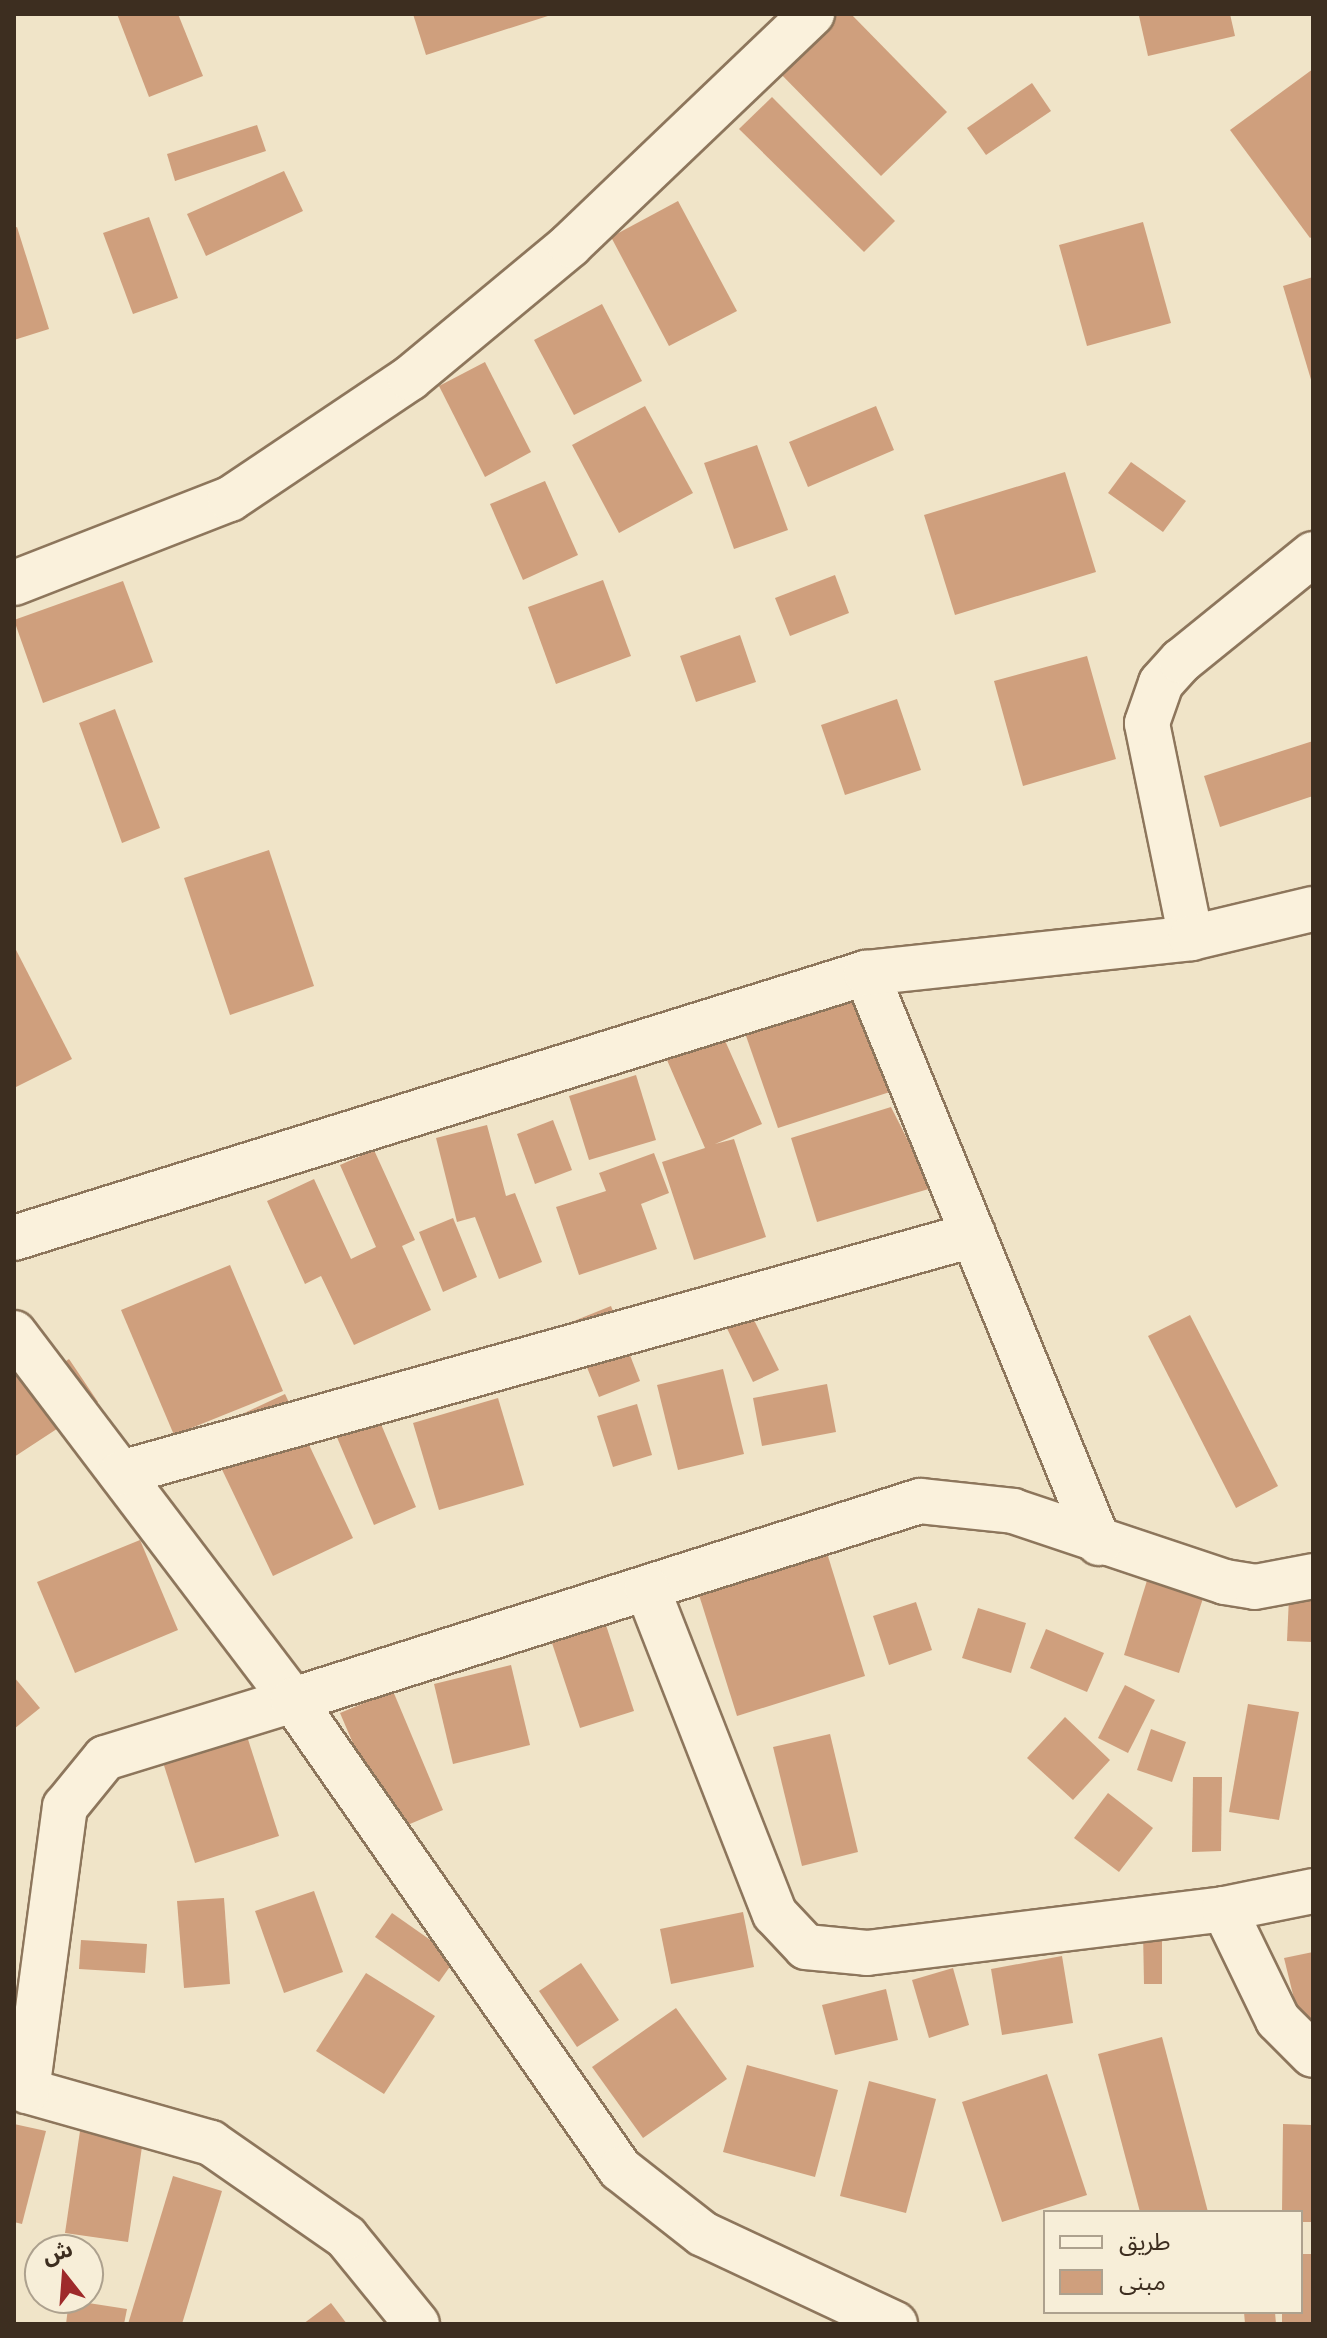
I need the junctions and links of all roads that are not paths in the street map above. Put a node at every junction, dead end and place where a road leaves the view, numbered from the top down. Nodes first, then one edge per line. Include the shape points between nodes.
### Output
1 (812, 14) edge
2 (1313, 554) edge
3 (14, 583) edge
4 (1313, 909) edge
5 (1191, 938) junction
6 (866, 973) junction
7 (973, 1235) junction
8 (14, 1238) edge
9 (14, 1333) edge
10 (121, 1473) junction
11 (1099, 1543) junction
12 (1313, 1576) edge
13 (647, 1588) junction
14 (293, 1700) junction
15 (1313, 1891) edge
16 (1224, 1909) junction
17 (1313, 2055) edge
18 (21, 2091) edge
19 (417, 2324) edge
20 (895, 2324) edge

1 - 3 street via 491,316 230,499
2 - 5 street via 1181,661 1161,683 1147,723
4 - 5 street
5 - 6 street
6 - 7 street
6 - 8 street
7 - 10 street
7 - 11 street
9 - 10 street
10 - 14 street
11 - 12 street via 1255,1587
11 - 13 street via 1013,1511 920,1501
13 - 14 street
13 - 16 street via 775,1914 806,1947 867,1953
14 - 18 street via 147,1742 105,1758 80,1780 58,1842
14 - 20 street via 620,2169 703,2234
15 - 16 street
16 - 17 street via 1278,2020
18 - 19 street via 211,2143 346,2237

